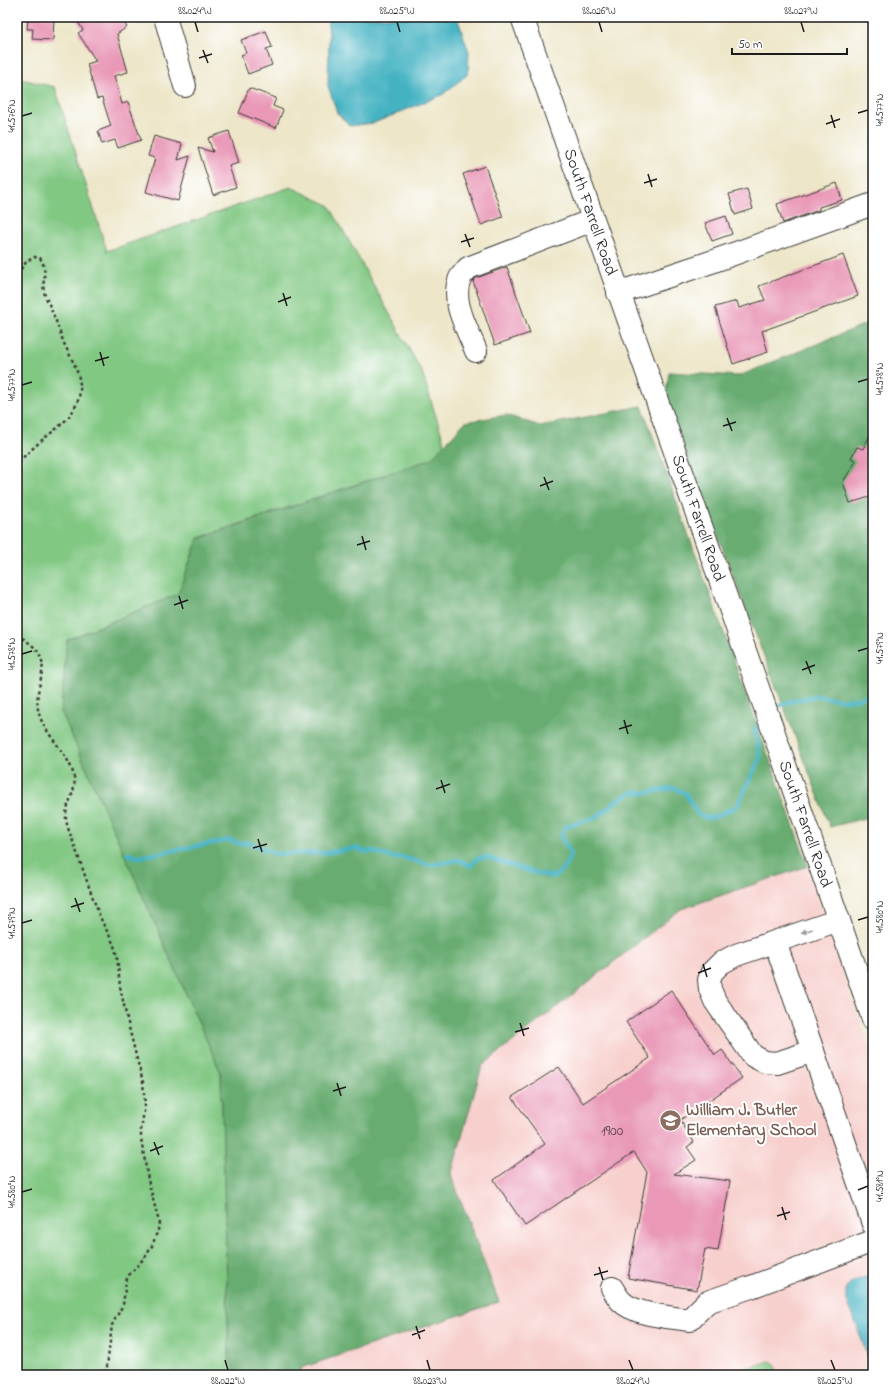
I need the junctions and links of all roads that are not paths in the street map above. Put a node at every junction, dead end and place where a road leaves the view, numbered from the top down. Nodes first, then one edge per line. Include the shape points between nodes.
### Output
1 (165, 17) edge
2 (522, 17) edge
3 (185, 86) dead end
4 (873, 204) edge
5 (593, 220) junction
6 (618, 293) junction
7 (476, 351) dead end
8 (839, 920) junction
9 (775, 942) junction
10 (873, 1019) edge
11 (813, 1050) junction
12 (873, 1224) edge
13 (873, 1241) edge
14 (612, 1288) dead end

1 - 3 street
2 - 5 street, South Farrell Road
4 - 6 street
5 - 6 street, South Farrell Road
5 - 7 street via 468,268 461,277 458,288 458,306
6 - 8 street, South Farrell Road
8 -> 9 street
8 - 10 street, South Farrell Road
9 - 11 street
9 - 11 street via 736,955 721,963 712,972 709,980 710,989 715,1001 753,1056 765,1062 777,1062
11 - 12 street
13 - 14 street via 707,1302 689,1320 629,1307

